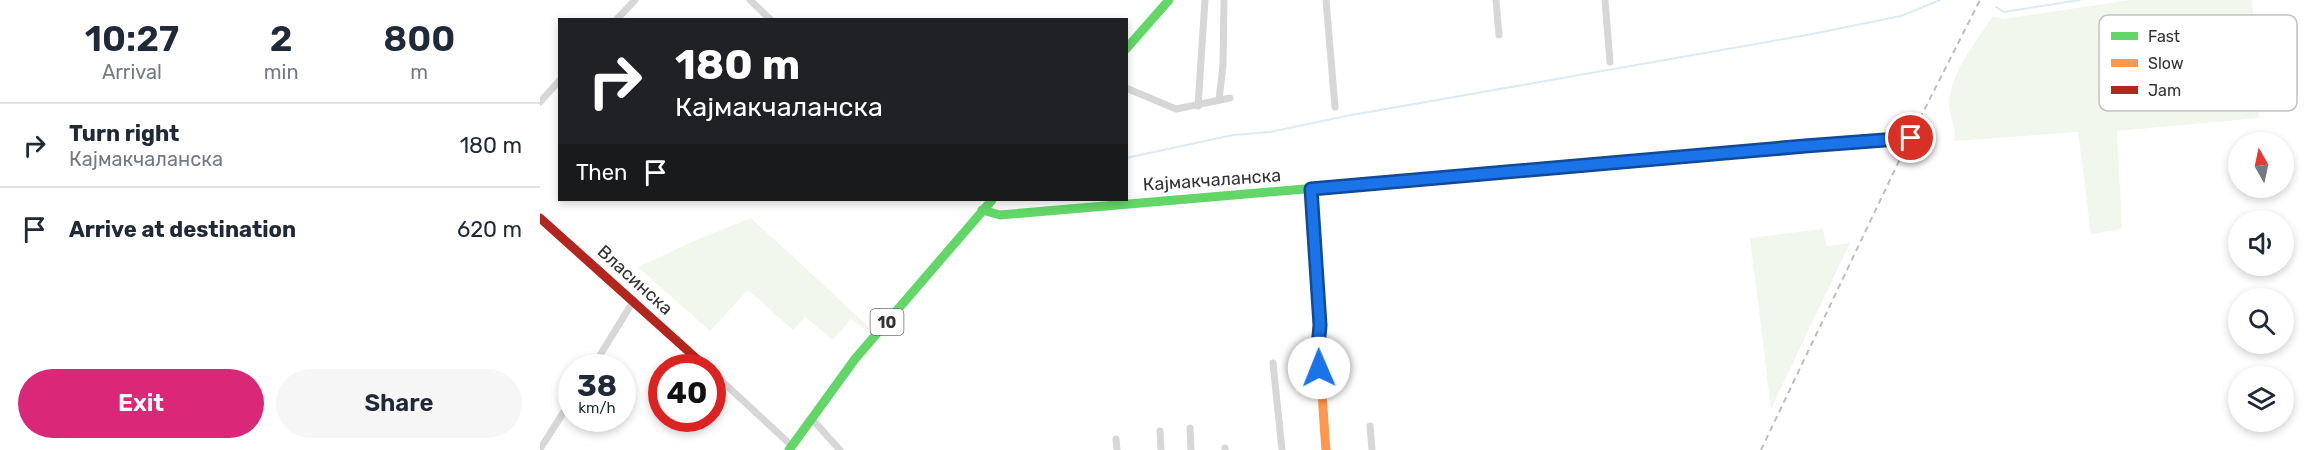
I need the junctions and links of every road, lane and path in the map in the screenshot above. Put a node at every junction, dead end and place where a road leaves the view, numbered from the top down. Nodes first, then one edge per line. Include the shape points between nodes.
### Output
1 (635, 0) edge
2 (750, 0) edge
3 (1169, 0) edge
4 (1205, 0) edge
5 (1224, 0) edge
6 (1326, 0) edge
7 (1496, 0) edge
8 (1605, 0) edge
9 (618, 18) edge
10 (769, 18) edge
11 (1499, 35) dead end
12 (1128, 47) edge
13 (1610, 62) dead end
14 (558, 82) edge
15 (1128, 89) edge
16 (1230, 98) dead end
17 (1219, 100) junction
18 (540, 102) edge
19 (1198, 106) junction
20 (1335, 107) dead end
21 (1911, 138) dead end
22 (1311, 189) junction
23 (991, 201) edge
24 (982, 210) junction
25 (540, 218) edge
26 (634, 300) junction
27 (601, 354) edge
28 (692, 354) edge
29 (1273, 363) dead end
30 (726, 385) edge
31 (812, 419) junction
32 (558, 421) edge
33 (1370, 426) dead end
34 (1190, 428) dead end
35 (1160, 431) dead end
36 (1116, 439) dead end
37 (791, 448) edge
38 (540, 449) edge
39 (840, 450) edge
40 (1117, 450) edge
41 (1161, 450) edge
42 (1191, 450) edge
43 (1282, 450) edge
44 (1326, 450) edge
45 (1372, 450) edge

1 - 9 street
2 - 10 street
3 - 12 street
4 - 19 street
5 - 17 street
6 - 20 street
7 - 11 street
8 - 13 street
14 - 18 street
15 - 19 street via 1176,109
16 - 17 street
17 - 19 street
21 - 22 street, Кајмакчаланска
22 - 24 street, Кајмакчаланска via 1000,214
22 - 44 street
23 - 24 street, 10
24 - 31 street, 10 via 855,359
25 - 26 street, Власинска
26 - 27 street
26 - 28 street, Власинска
29 - 43 street
30 - 37 street
31 - 37 street, 10
31 - 39 street
32 - 38 street
33 - 45 street
34 - 42 street
35 - 41 street
36 - 40 street

